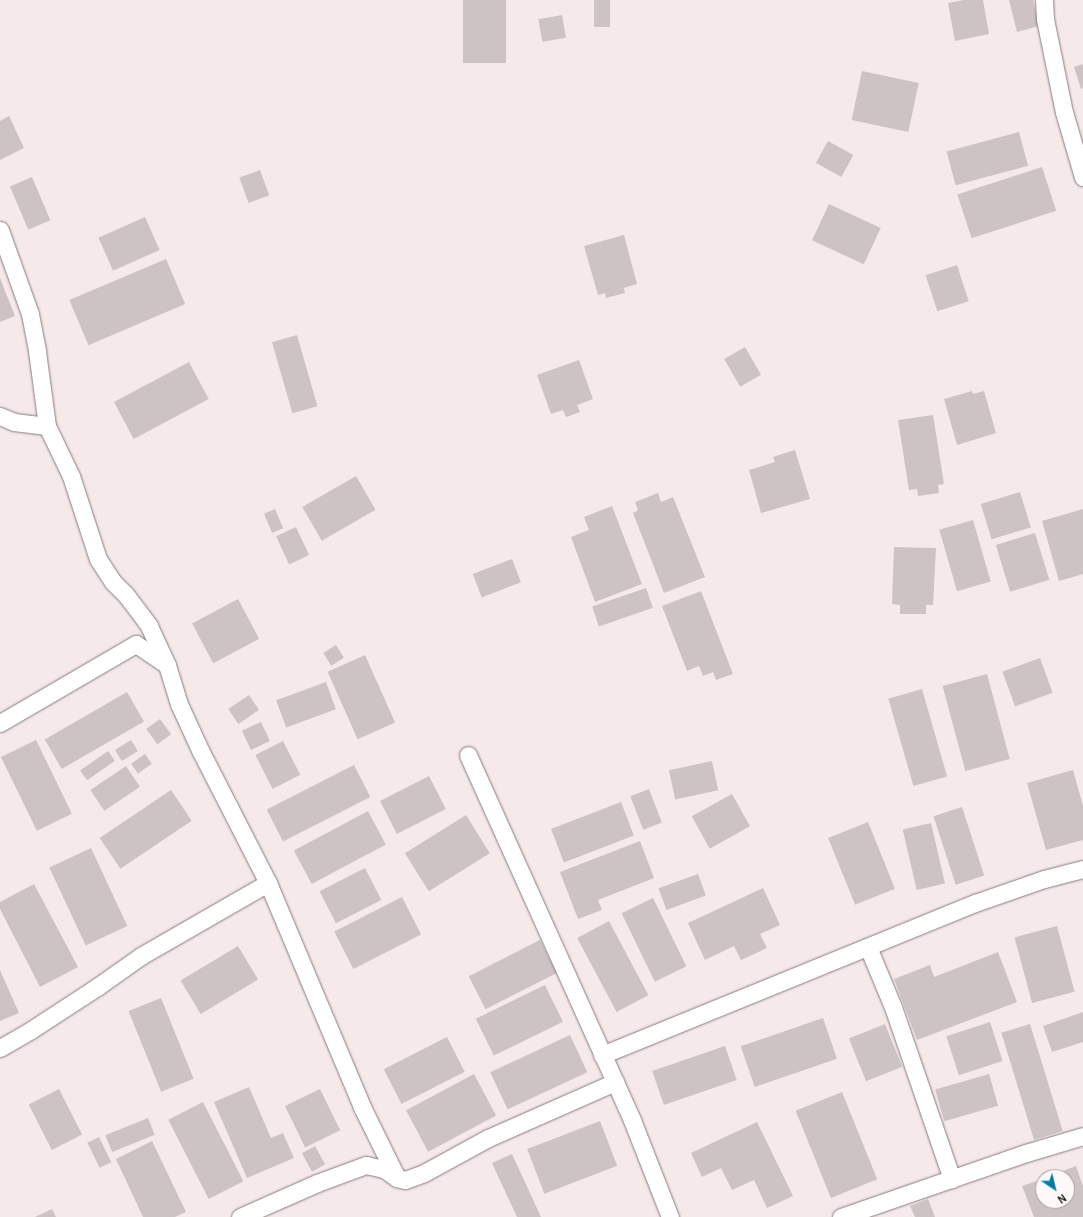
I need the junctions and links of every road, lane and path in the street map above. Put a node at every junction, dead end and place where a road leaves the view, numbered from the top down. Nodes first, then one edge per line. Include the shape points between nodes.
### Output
1 (1044, 0) edge
2 (1083, 177) edge
3 (0, 230) edge
4 (0, 416) edge
5 (47, 426) junction
6 (167, 665) junction
7 (0, 723) edge
8 (468, 755) dead end
9 (1083, 869) edge
10 (268, 883) junction
11 (868, 947) junction
12 (0, 1048) edge
13 (602, 1055) junction
14 (614, 1082) junction
15 (1083, 1136) edge
16 (397, 1178) junction
17 (952, 1179) junction
18 (240, 1217) edge
19 (670, 1217) edge
20 (842, 1217) edge

1 - 2 street via 1045,19 1064,112
3 - 5 street via 30,314 38,351
4 - 5 street via 14,422
5 - 6 street via 71,476 98,558 113,582 149,626
6 - 7 street via 136,644
6 - 10 street via 179,704 201,752
8 - 13 street
9 - 11 street via 1044,879 975,903
10 - 12 street via 140,956
10 - 16 street via 362,1107
11 - 13 street
11 - 17 street via 893,1007
13 - 14 street
14 - 16 street via 488,1138 424,1173 406,1180
14 - 19 street via 632,1120
15 - 17 street
16 - 18 street via 384,1169 366,1165 317,1183
17 - 20 street

